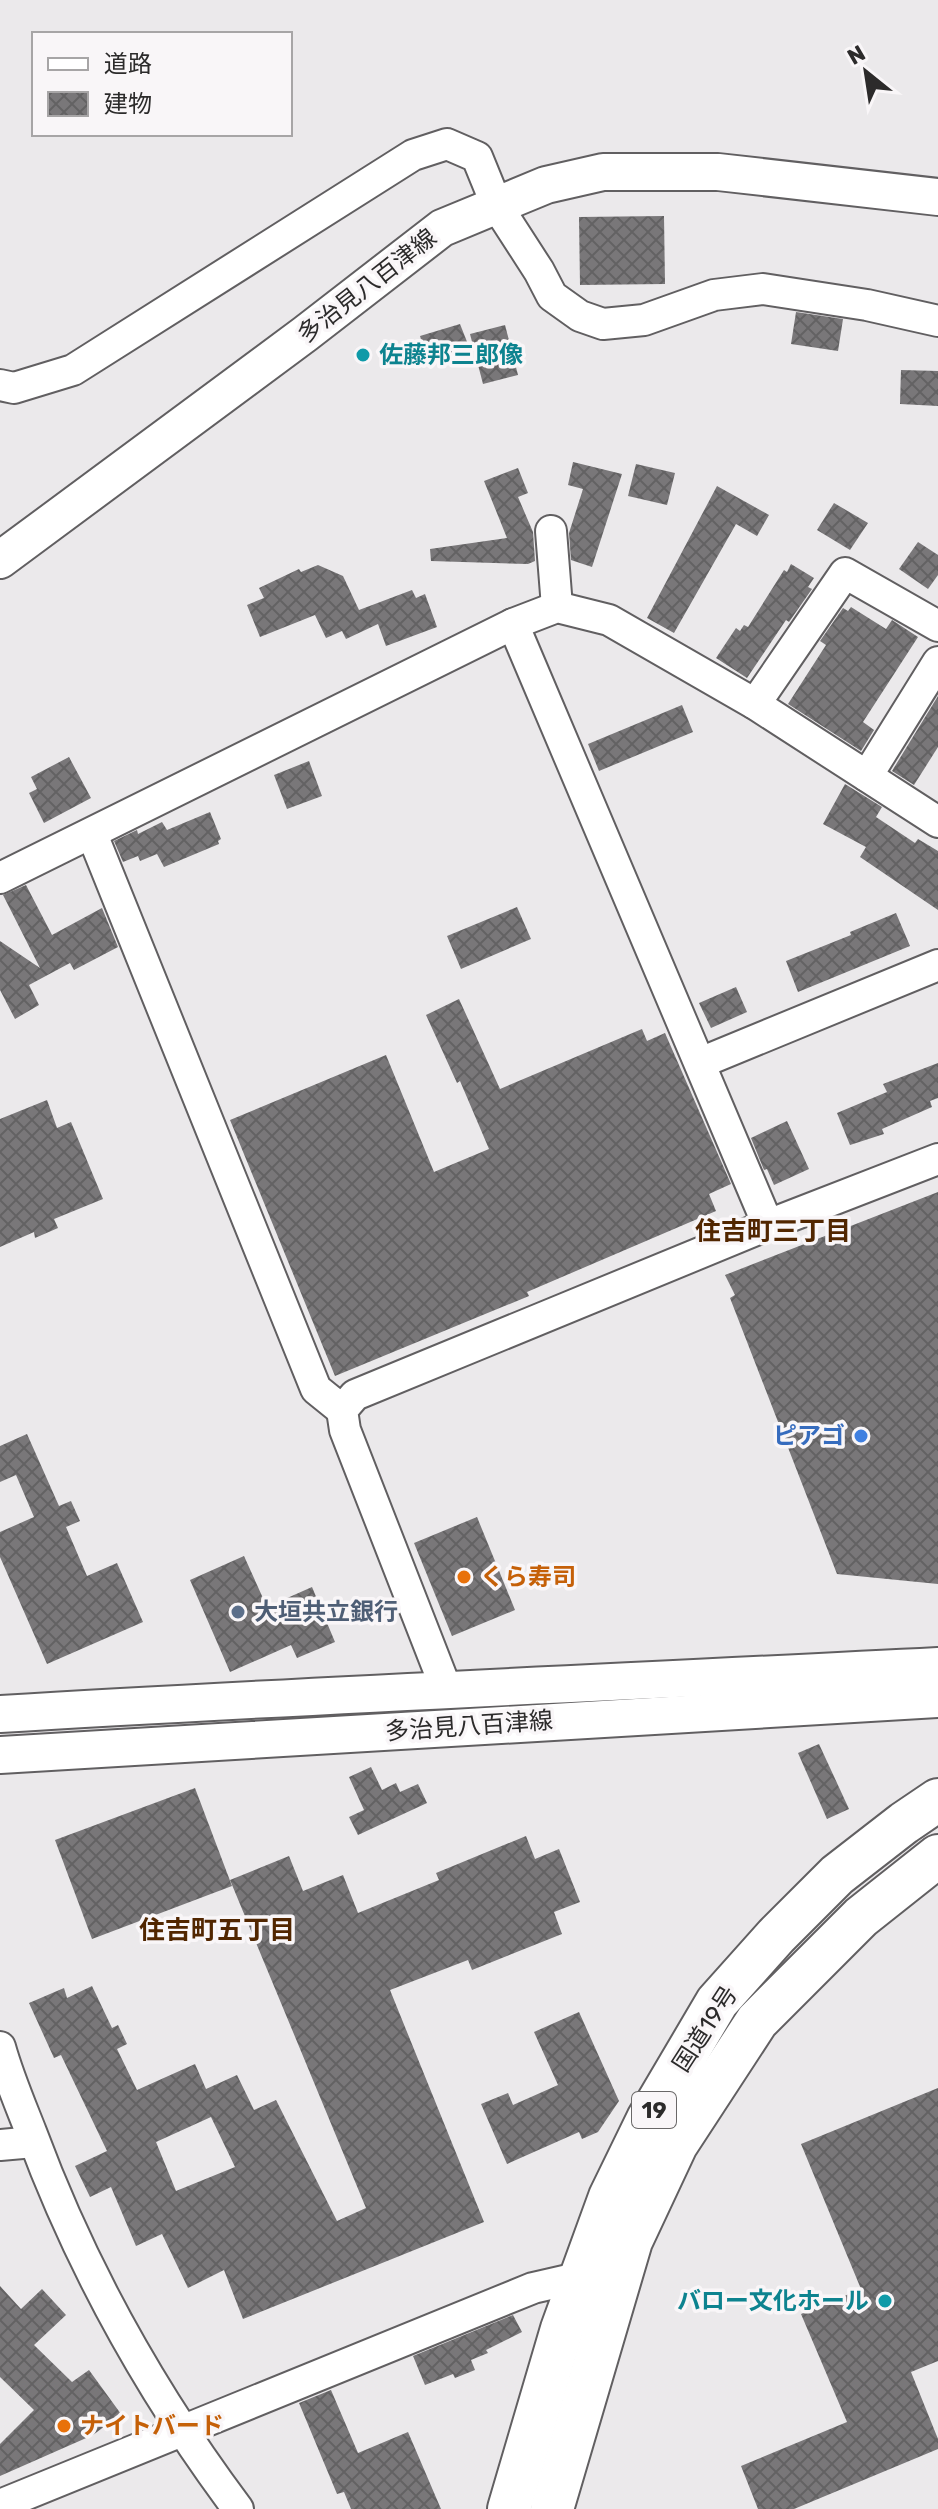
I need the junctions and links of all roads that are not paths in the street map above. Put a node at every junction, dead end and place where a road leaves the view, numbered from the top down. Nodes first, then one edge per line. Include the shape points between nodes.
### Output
1 (938, 197) edge
2 (497, 206) junction
3 (938, 321) edge
4 (0, 385) edge
5 (551, 531) dead end
6 (0, 560) edge
7 (557, 607) junction
8 (513, 624) junction
9 (938, 626) edge
10 (938, 662) edge
11 (755, 704) junction
12 (867, 776) junction
13 (938, 822) edge
14 (92, 834) junction
15 (0, 878) edge
16 (938, 965) edge
17 (700, 1063) junction
18 (938, 1159) edge
19 (768, 1225) junction
20 (342, 1410) junction
21 (938, 1666) edge
22 (447, 1691) junction
23 (938, 1699) edge
24 (0, 1714) edge
25 (0, 1755) edge
26 (938, 1800) edge
27 (938, 1856) edge
28 (0, 2047) edge
29 (34, 2142) junction
30 (0, 2145) edge
31 (581, 2277) junction
32 (184, 2431) junction
33 (0, 2505) edge
34 (238, 2509) edge
35 (509, 2509) edge
36 (552, 2509) edge

1 - 2 main road, 多治見八百津線 via 718,172 603,172 546,185
2 - 3 street via 552,296 580,316 603,324 644,320 714,295 763,289
2 - 4 street via 477,157 447,144 413,155 73,370 14,388
2 - 6 main road, 多治見八百津線 via 442,228
5 - 7 street
7 - 8 street
7 - 11 street via 609,620
8 - 14 street
8 - 17 street
9 - 11 street via 845,573
10 - 12 street
11 - 12 street
12 - 13 street
14 - 15 street
14 - 20 street via 316,1389
16 - 17 street
17 - 19 street
18 - 19 street
19 - 20 street via 355,1395
20 - 22 street via 345,1430
21 - 22 main road, 多治見八百津線
22 - 24 main road, 多治見八百津線
23 - 25 main road, 多治見八百津線
26 - 31 highway, 国道19号 / 19 via 837,1875 717,2002 642,2132 610,2197
27 - 36 highway, 国道19号 / 19 via 861,1917 757,2021 676,2145 631,2241
28 - 29 street
29 - 30 street
29 - 32 street via 80,2251
31 - 32 street via 533,2288
31 - 35 highway, 国道19号 / 19
32 - 33 street
32 - 34 street

